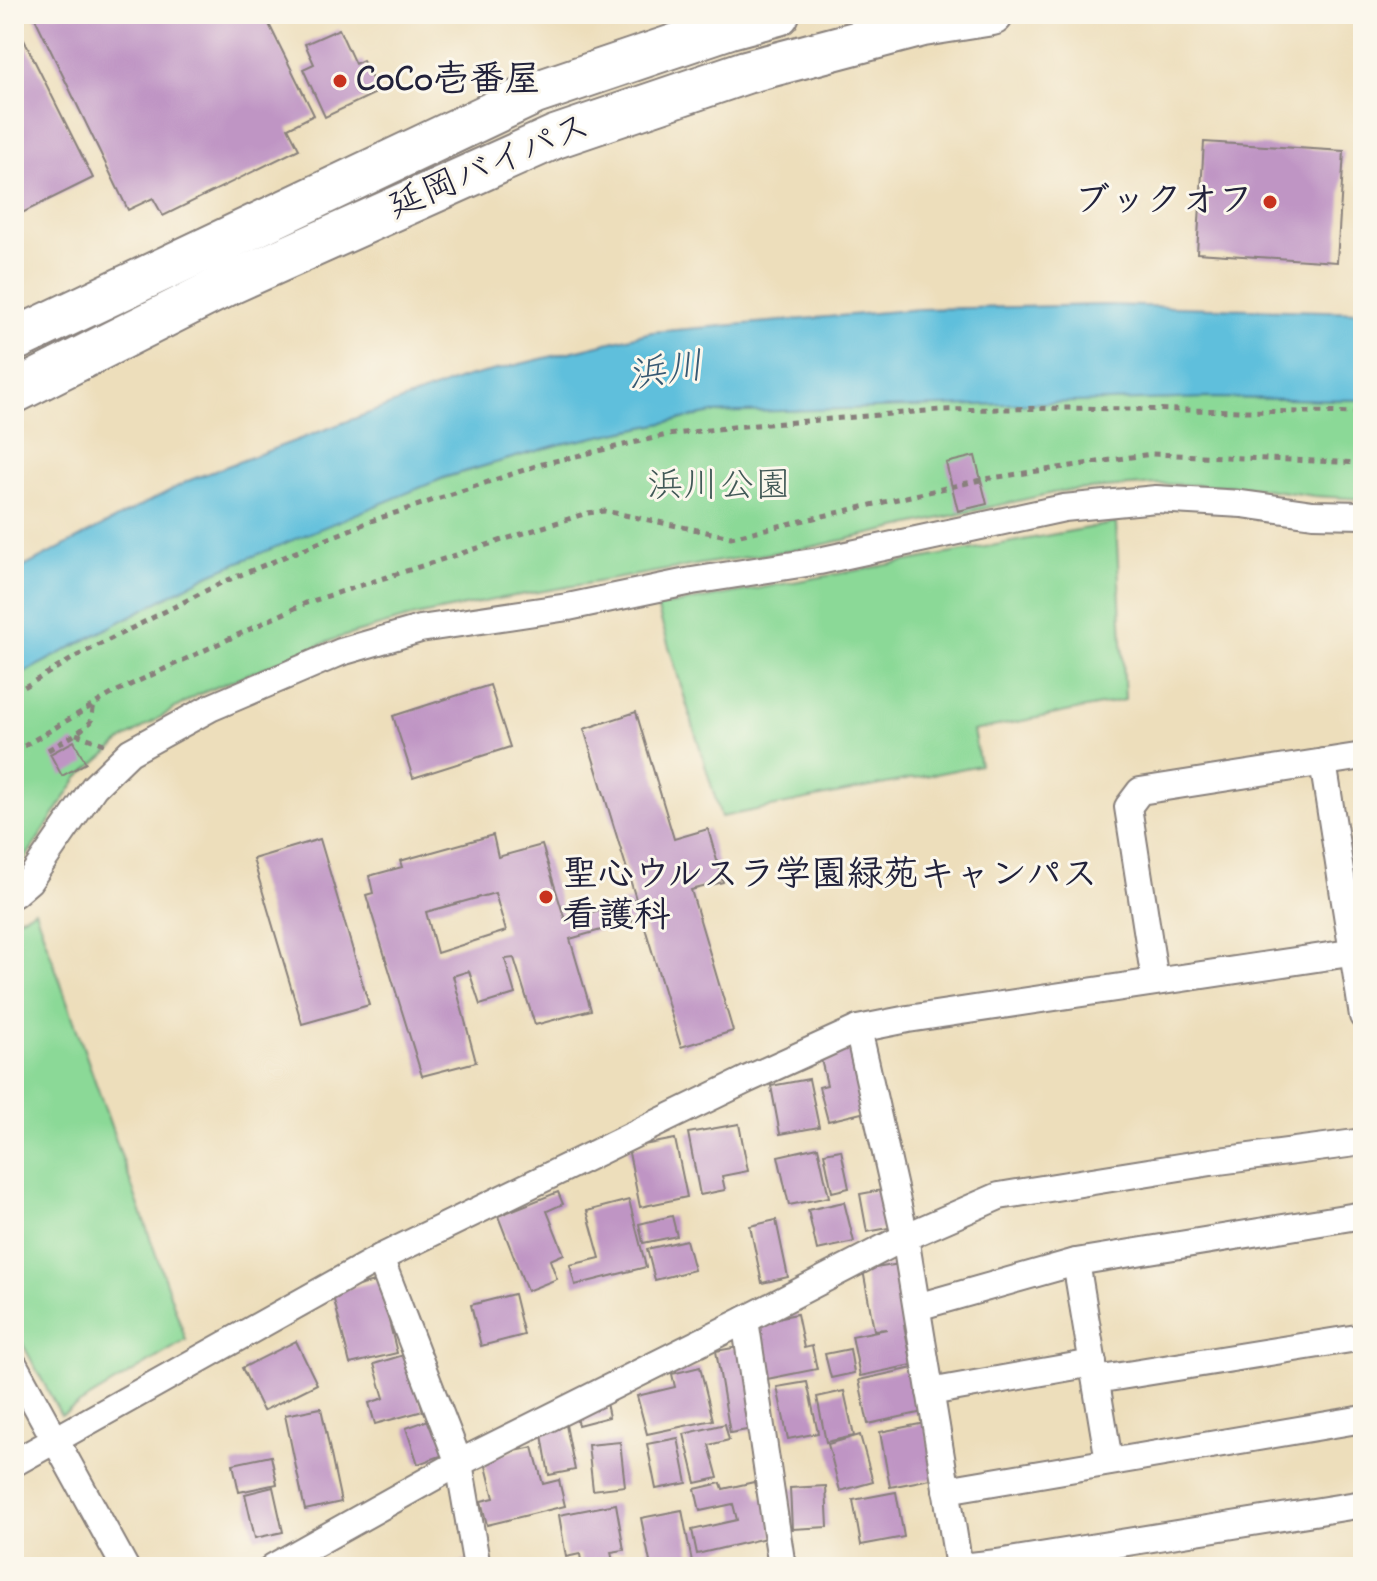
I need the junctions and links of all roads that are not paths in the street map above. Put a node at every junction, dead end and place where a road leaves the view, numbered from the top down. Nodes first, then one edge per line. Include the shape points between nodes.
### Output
1 (778, 14) edge
2 (992, 14) edge
3 (14, 340) edge
4 (14, 392) edge
5 (1363, 515) edge
6 (1363, 756) edge
7 (1323, 762) junction
8 (14, 894) edge
9 (1357, 951) edge
10 (1155, 981) junction
11 (1363, 1016) edge
12 (858, 1029) junction
13 (1363, 1142) edge
14 (1363, 1215) edge
15 (905, 1237) junction
16 (380, 1258) junction
17 (1076, 1262) junction
18 (917, 1307) junction
19 (745, 1320) junction
20 (1363, 1337) edge
21 (14, 1365) edge
22 (1094, 1371) junction
23 (930, 1392) junction
24 (1363, 1419) edge
25 (55, 1442) junction
26 (1109, 1461) junction
27 (14, 1463) edge
28 (459, 1463) junction
29 (946, 1490) junction
30 (1363, 1504) edge
31 (125, 1567) edge
32 (273, 1567) edge
33 (477, 1567) edge
34 (782, 1567) edge
35 (960, 1567) edge

1 - 3 highway, 延岡バイパス via 535,93
2 - 4 highway, 延岡バイパス via 923,25 746,72 555,137 230,283
5 - 8 street via 1156,499 1064,508 819,561 420,629 341,652 210,708 130,752 94,787 29,881
6 - 7 street
7 - 9 street
7 - 10 street via 1140,791 1128,807
9 - 10 street
9 - 11 street
10 - 12 street
12 - 15 street
12 - 16 street
13 - 15 street via 999,1196
14 - 17 street
15 - 18 street
15 - 19 street
16 - 25 street
16 - 28 street
17 - 18 street
17 - 22 street
18 - 23 street
19 - 28 street
19 - 34 street
20 - 22 street
21 - 25 street
22 - 23 street
22 - 26 street
23 - 29 street
24 - 26 street
25 - 27 street
25 - 31 street
26 - 29 street
28 - 32 street
28 - 33 street
29 - 35 street
30 - 35 street

